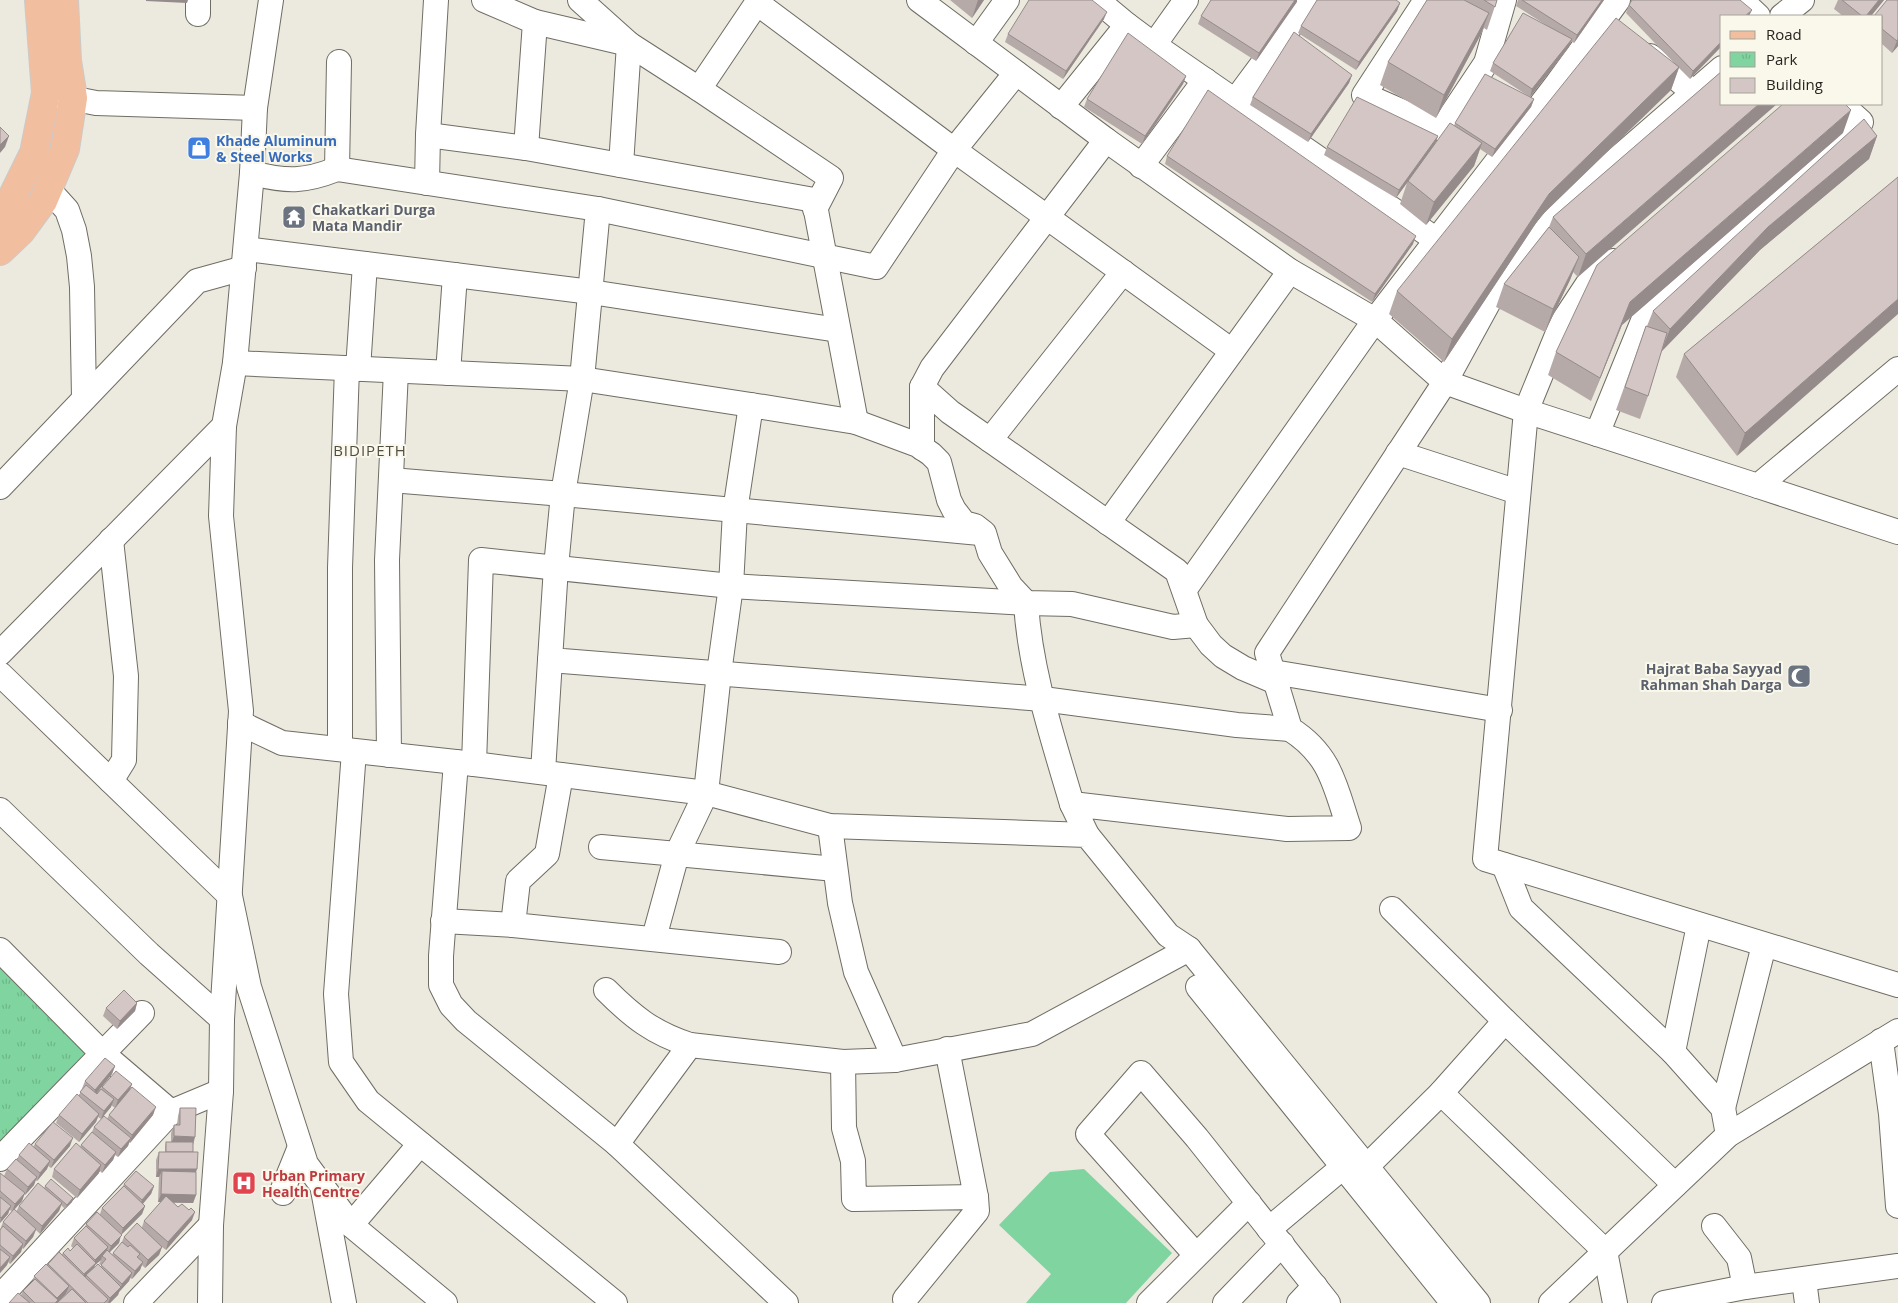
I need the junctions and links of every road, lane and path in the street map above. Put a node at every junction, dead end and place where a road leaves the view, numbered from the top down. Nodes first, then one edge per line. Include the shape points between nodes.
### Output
1 (39, 0) edge
2 (64, 0) edge
3 (271, 0) edge
4 (436, 0) edge
5 (484, 0) edge
6 (580, 0) edge
7 (919, 0) edge
8 (1007, 0) edge
9 (1097, 0) edge
10 (1186, 0) edge
11 (1310, 0) edge
12 (1426, 0) edge
13 (1504, 0) edge
14 (1741, 0) edge
15 (1802, 0) edge
16 (757, 1) edge
17 (1757, 15) edge
18 (1783, 15) edge
19 (535, 22) junction
20 (1619, 23) edge
21 (1127, 24) junction
22 (976, 43) junction
23 (629, 44) junction
24 (1154, 45) junction
25 (339, 62) dead end
26 (1720, 70) edge
27 (1016, 73) junction
28 (1205, 80) junction
29 (699, 89) junction
30 (46, 93) junction
31 (1694, 93) junction
32 (73, 98) junction
33 (1235, 101) junction
34 (1842, 105) edge
35 (1061, 107) junction
36 (255, 108) junction
37 (428, 135) junction
38 (1106, 140) junction
39 (526, 148) junction
40 (954, 150) junction
41 (621, 165) junction
42 (1142, 166) junction
43 (337, 169) junction
44 (252, 173) junction
45 (427, 183) junction
46 (48, 189) junction
47 (598, 210) junction
48 (815, 210) junction
49 (1047, 217) junction
50 (0, 222) edge
51 (1438, 240) junction
52 (1632, 244) edge
53 (0, 251) edge
54 (824, 256) junction
55 (245, 258) junction
56 (364, 264) junction
57 (1290, 271) junction
58 (1123, 272) junction
59 (455, 275) junction
60 (591, 292) junction
61 (1375, 320) junction
62 (838, 330) junction
63 (1232, 351) junction
64 (235, 363) junction
65 (353, 368) junction
66 (1898, 369) edge
67 (396, 371) junction
68 (448, 373) junction
69 (582, 379) junction
70 (1445, 382) junction
71 (922, 387) junction
72 (84, 398) junction
73 (751, 405) junction
74 (1526, 411) junction
75 (856, 422) junction
76 (224, 426) junction
77 (1597, 434) junction
78 (990, 440) junction
79 (922, 448) junction
80 (1398, 453) junction
81 (391, 480) junction
82 (1758, 486) junction
83 (0, 487) edge
84 (1518, 492) junction
85 (563, 494) junction
86 (735, 510) junction
87 (1108, 523) junction
88 (1898, 532) edge
89 (984, 533) junction
90 (111, 540) junction
91 (556, 567) junction
92 (731, 586) junction
93 (1184, 590) junction
94 (1026, 603) junction
95 (1196, 625) junction
96 (0, 653) edge
97 (550, 660) junction
98 (719, 673) junction
99 (0, 674) edge
100 (1275, 677) junction
101 (1043, 699) junction
102 (1500, 710) junction
103 (240, 723) junction
104 (1290, 729) junction
105 (347, 750) junction
106 (389, 754) junction
107 (465, 763) junction
108 (552, 774) junction
109 (111, 781) junction
110 (706, 793) junction
111 (1072, 804) junction
112 (0, 810) edge
113 (830, 826) junction
114 (1087, 835) junction
115 (601, 847) dead end
116 (677, 854) junction
117 (1504, 865) junction
118 (834, 869) junction
119 (230, 896) junction
120 (1392, 909) dead end
121 (443, 921) junction
122 (513, 925) junction
123 (1699, 925) junction
124 (654, 938) junction
125 (1764, 944) junction
126 (0, 950) edge
127 (779, 952) dead end
128 (1182, 953) junction
129 (1898, 985) edge
130 (606, 990) dead end
131 (142, 1013) dead end
132 (222, 1019) junction
133 (1505, 1021) junction
134 (1890, 1036) edge
135 (690, 1045) junction
136 (947, 1049) junction
137 (1673, 1052) junction
138 (102, 1053) junction
139 (895, 1060) junction
140 (843, 1062) junction
141 (222, 1091) junction
142 (1441, 1092) junction
143 (1723, 1108) junction
144 (171, 1112) junction
145 (1894, 1114) edge
146 (1728, 1135) junction
147 (420, 1144) junction
148 (617, 1144) junction
149 (300, 1147) junction
150 (0, 1159) edge
151 (1354, 1172) junction
152 (1675, 1185) junction
153 (322, 1186) junction
154 (283, 1193) dead end
155 (976, 1197) junction
156 (1249, 1203) junction
157 (1898, 1204) edge
158 (212, 1225) junction
159 (351, 1225) junction
160 (1714, 1226) dead end
161 (1275, 1236) junction
162 (1605, 1252) junction
163 (1196, 1255) junction
164 (1898, 1266) edge
165 (1745, 1287) junction
166 (1806, 1292) edge
167 (0, 1297) edge
168 (1314, 1298) edge
169 (905, 1302) edge
170 (1469, 1302) edge
171 (136, 1303) edge
172 (210, 1303) edge
173 (344, 1303) edge
174 (445, 1303) edge
175 (615, 1303) edge
176 (786, 1303) edge
177 (1149, 1303) edge
178 (1225, 1303) edge
179 (1551, 1303) edge
180 (1615, 1303) edge
181 (1664, 1303) edge

1 - 30 main road
2 - 32 main road via 66,62
3 - 36 street
4 - 37 street
5 - 19 street
6 - 23 street
7 - 22 street
8 - 22 street
9 - 21 street
10 - 24 street
11 - 33 street
12 - 13 street via 1364,95 1442,129 1486,63
14 - 17 street
15 - 18 street
16 - 29 street
16 - 40 street
19 - 23 street
19 - 39 street
20 - 31 street
20 - 51 street
21 - 24 street
21 - 35 street
22 - 27 street
23 - 29 street
23 - 41 street
24 - 28 street
25 - 43 street
26 - 31 street
27 - 35 street
27 - 40 street
28 - 33 street
28 - 42 street
29 - 48 street via 831,178
30 - 32 street
30 - 50 main road via 34,153
31 - 70 street via 1572,198 1492,296
32 - 36 street via 96,103
32 - 46 main road via 65,149
33 - 51 street
34 - 77 street via 1861,122 1645,316
35 - 38 street
36 - 44 street
37 - 39 street
37 - 45 street
38 - 42 street
38 - 49 street
39 - 41 street
40 - 49 street
40 - 54 street via 876,267
41 - 48 street via 814,200
42 - 57 street
43 - 44 street via 316,177 295,179 275,179
43 - 45 street
44 - 55 street
45 - 47 street
46 - 53 main road via 21,231
46 - 72 street via 67,210 79,256
47 - 54 street
47 - 60 street
48 - 54 street
49 - 58 street
49 - 71 street via 932,368
51 - 61 street
52 - 74 street via 1589,282 1562,323
54 - 62 street
55 - 56 street
55 - 64 street
55 - 72 street via 196,281
56 - 59 street
56 - 65 street
57 - 61 street
57 - 63 street
58 - 63 street
58 - 78 street
59 - 60 street
59 - 68 street
60 - 62 street
60 - 69 street
61 - 70 street
61 - 93 street
62 - 75 street
63 - 87 street
64 - 65 street
64 - 76 street
65 - 67 street
65 - 105 street via 340,568
66 - 82 street
67 - 68 street
67 - 81 street
68 - 69 street
69 - 73 street
69 - 85 street
70 - 74 street
70 - 80 street
71 - 78 street via 950,412
71 - 79 street
72 - 83 street
73 - 75 street
73 - 86 street
74 - 77 street
74 - 84 street
75 - 79 street
76 - 90 street
76 - 103 street via 221,516
77 - 82 street
78 - 87 street
79 - 89 street via 939,462 954,510 964,523
80 - 84 street
80 - 100 street via 1268,653
81 - 85 street
81 - 106 street via 387,560
82 - 88 street
84 - 102 street
85 - 86 street
85 - 91 street
86 - 89 street
86 - 92 street
87 - 93 street via 1177,571
89 - 94 street via 990,552 1011,588
90 - 96 street
90 - 109 street via 126,676 124,760
91 - 92 street
91 - 97 street
91 - 107 street via 481,560
92 - 94 street
92 - 98 street
93 - 95 street
94 - 95 street via 1072,604 1174,627
94 - 101 street via 1033,659
95 - 100 street via 1223,656 1243,668
97 - 98 street
97 - 108 street
98 - 101 street
98 - 110 street
99 - 109 street
100 - 102 street
100 - 104 street
101 - 104 street
101 - 111 street
102 - 117 street via 1485,859
103 - 105 street via 282,743
103 - 119 street
104 - 111 street via 1306,739 1328,767 1349,828 1287,829
105 - 106 street
105 - 147 street via 336,994 341,1062 368,1101
106 - 107 street
107 - 108 street
107 - 121 street
108 - 110 street
108 - 122 street via 547,854 518,881
109 - 119 street
110 - 113 street
110 - 116 street
111 - 114 street
112 - 132 street via 149,954
113 - 114 street
113 - 118 street
114 - 128 street
115 - 116 street
116 - 118 street
116 - 124 street
117 - 123 street
117 - 137 street via 1521,908
118 - 139 street via 856,972
119 - 132 street
119 - 149 street via 249,986
120 - 133 street
121 - 122 street
121 - 148 street via 441,985 451,1005 466,1022
122 - 124 street
123 - 125 street
123 - 137 street
124 - 127 street
125 - 129 street
125 - 143 street
126 - 138 street
128 - 136 street via 1032,1034
128 - 151 street
130 - 135 street via 633,1016 666,1037
131 - 138 street
132 - 141 street
133 - 142 street
133 - 152 street
134 - 145 street
134 - 146 street
135 - 140 street
135 - 148 street
136 - 139 street
136 - 155 street
137 - 143 street
138 - 144 street
138 - 150 street
139 - 140 street
140 - 155 street via 844,1128 853,1161 854,1200
141 - 144 street
141 - 158 street
142 - 151 street
142 - 162 street
143 - 146 street
144 - 167 street
145 - 157 street
146 - 152 street
147 - 159 street
147 - 175 street
148 - 176 street
149 - 153 street via 306,1164
149 - 154 street
151 - 161 street
151 - 170 street
152 - 162 street
153 - 159 street
153 - 173 street
155 - 169 street via 977,1212
156 - 161 street
156 - 163 street
156 - 163 street via 1141,1073 1088,1134
158 - 171 street
158 - 172 street
159 - 174 street
160 - 165 street via 1738,1258
161 - 168 street
161 - 178 street
162 - 179 street
162 - 180 street
163 - 177 street
164 - 166 street
165 - 166 street
165 - 181 street

